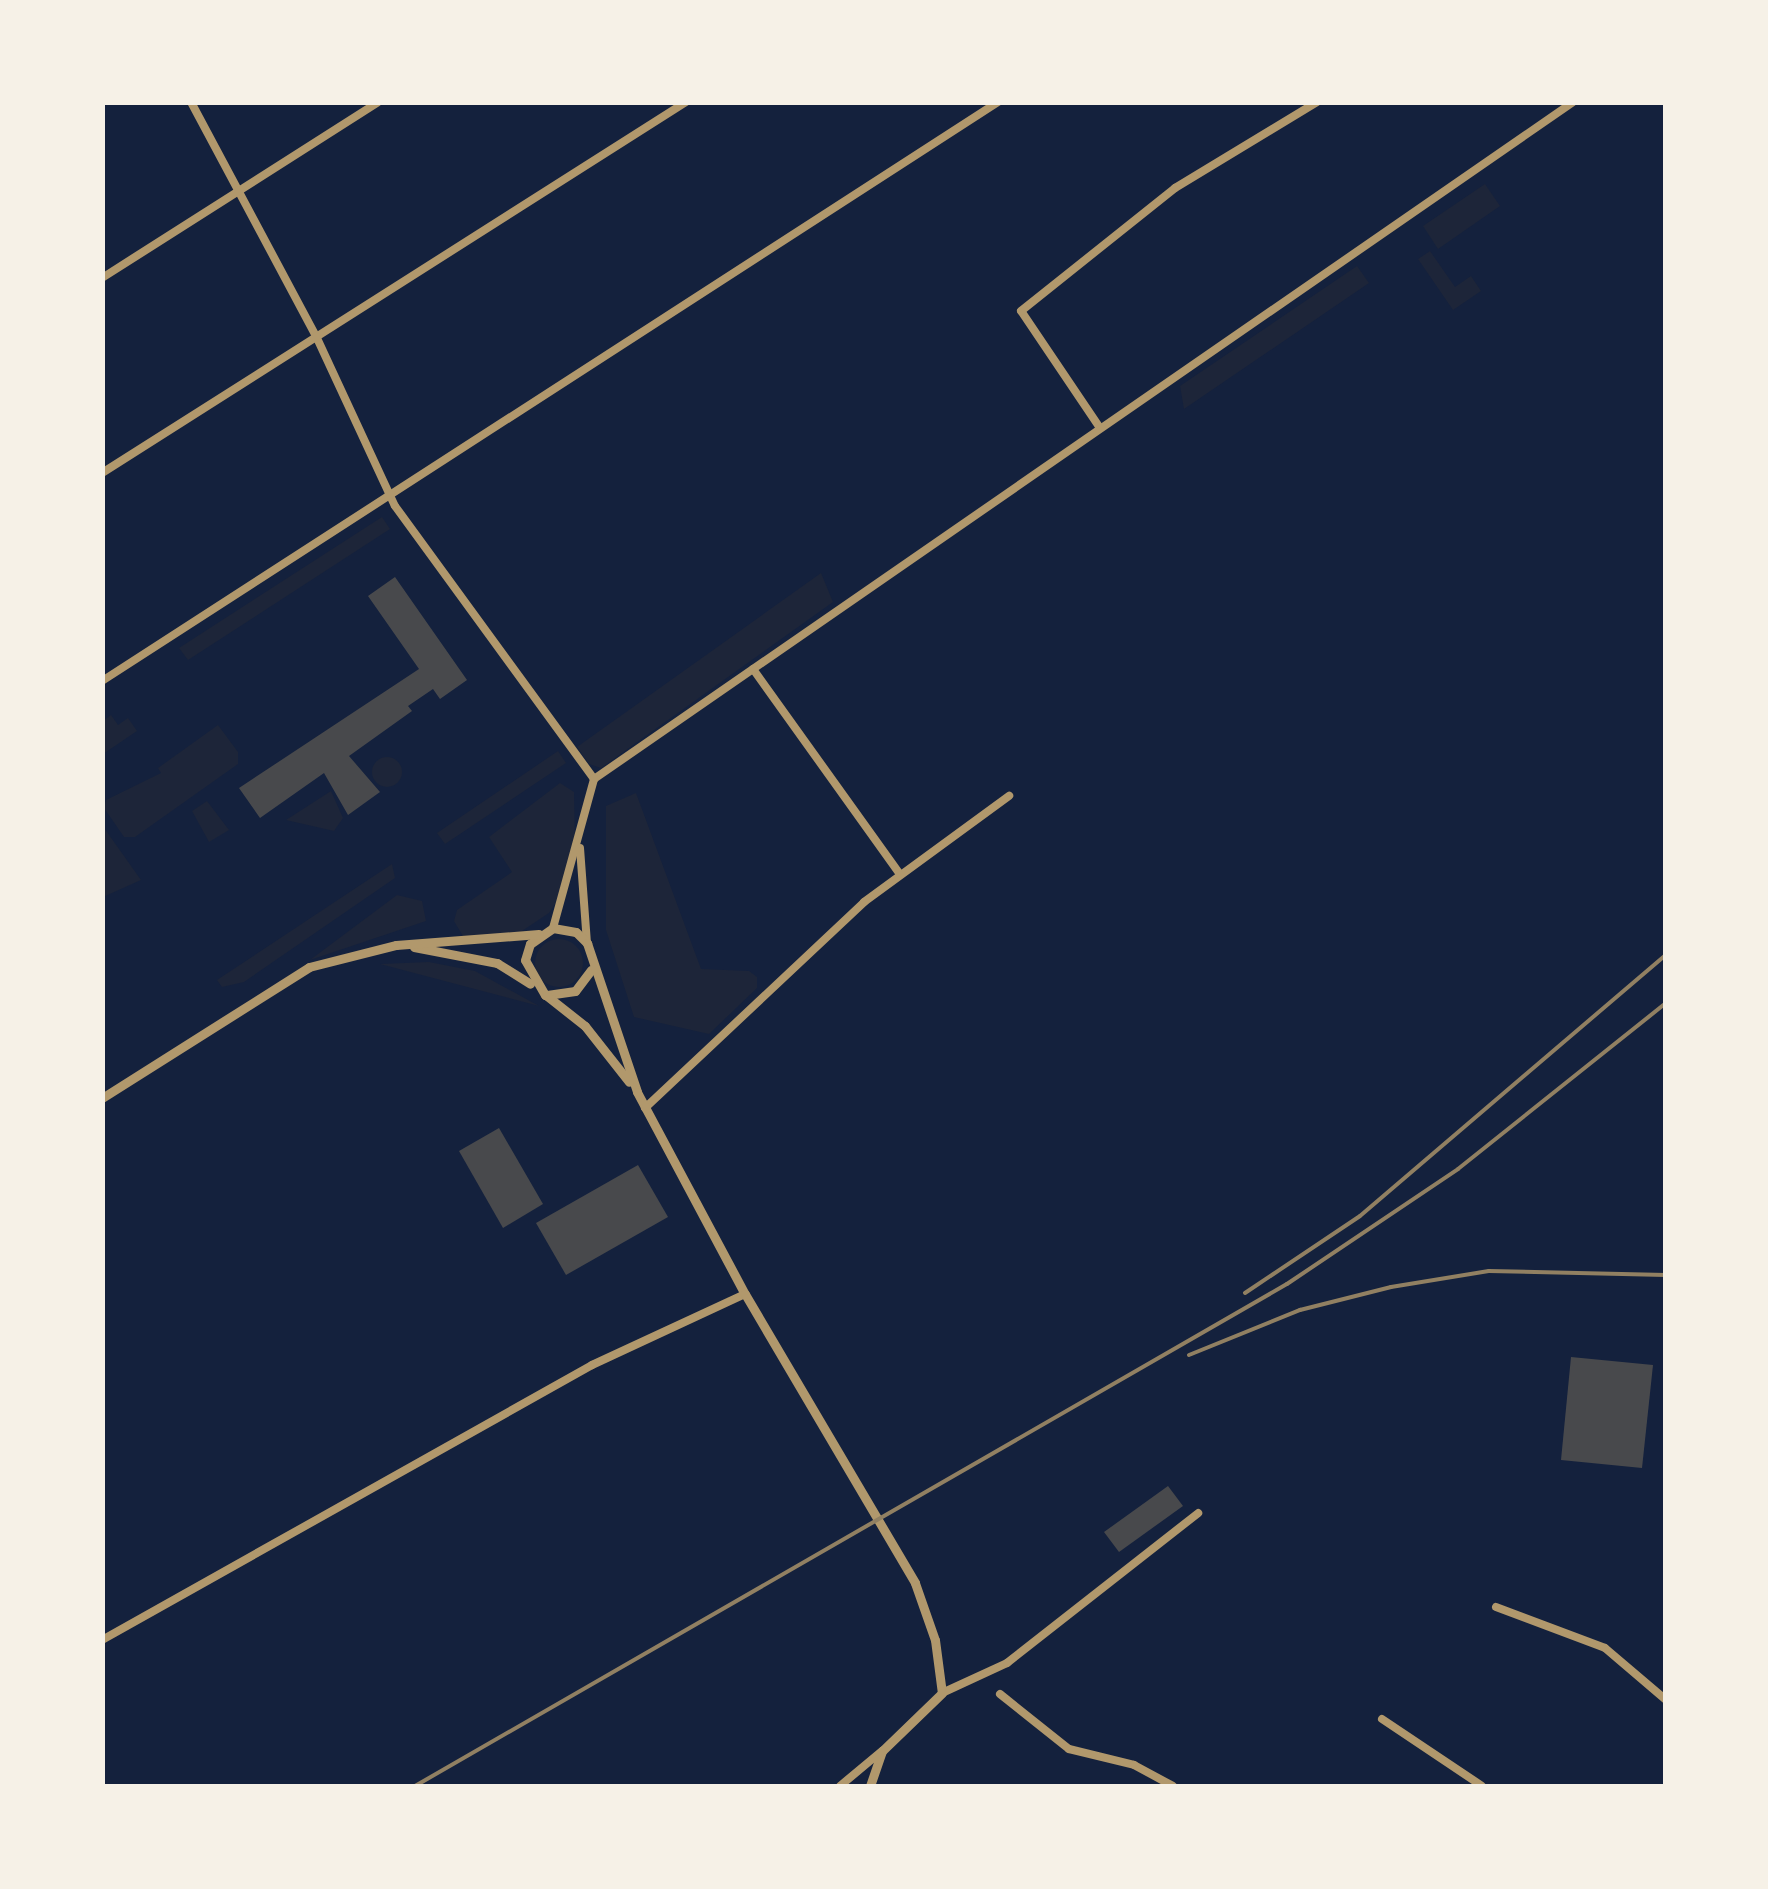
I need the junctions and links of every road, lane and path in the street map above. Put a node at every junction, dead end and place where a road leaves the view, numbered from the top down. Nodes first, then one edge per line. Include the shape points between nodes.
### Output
1 (191, 102) edge
2 (378, 102) edge
3 (686, 102) edge
4 (998, 102) edge
5 (1318, 102) edge
6 (1574, 102) edge
7 (242, 190) junction
8 (102, 278) edge
9 (316, 336) junction
10 (1100, 428) junction
11 (102, 472) edge
12 (392, 488) junction
13 (753, 669) junction
14 (102, 681) edge
15 (594, 779) junction
16 (1009, 796) dead end
17 (580, 840) junction
18 (900, 874) junction
19 (553, 928) junction
20 (540, 934) junction
21 (587, 943) junction
22 (396, 944) junction
23 (591, 970) junction
24 (535, 986) junction
25 (546, 995) junction
26 (637, 1092) junction
27 (102, 1098) edge
28 (645, 1108) junction
29 (744, 1294) junction
30 (1198, 1512) dead end
31 (1496, 1607) dead end
32 (102, 1640) edge
33 (942, 1693) junction
34 (1000, 1694) dead end
35 (1666, 1700) edge
36 (1382, 1719) dead end
37 (882, 1752) junction
38 (840, 1786) edge
39 (870, 1786) edge
40 (1173, 1786) edge
41 (1482, 1786) edge

1 - 7 street
2 - 7 street
3 - 9 street
4 - 12 street
5 - 10 street via 1176,188 1020,311
6 - 10 street
7 - 8 street
7 - 9 street
9 - 11 street
9 - 12 street
10 - 13 street
12 - 14 street
12 - 15 street via 395,506 421,546
13 - 15 street
13 - 18 street
15 - 17 street
16 - 18 street
17 - 19 street
17 - 21 street
18 - 28 street
19 - 20 street
19 - 21 street via 576,932
20 - 22 street
20 - 24 street via 525,960
21 - 23 street
22 - 24 street via 497,963
22 - 27 street via 309,967
23 - 25 street via 575,991
23 - 26 street
24 - 25 street
25 - 26 street via 585,1026
26 - 28 street
28 - 29 street
29 - 32 street via 592,1365
29 - 33 street via 914,1583 936,1640
30 - 33 street via 1007,1663
31 - 35 street via 1604,1648
33 - 37 street
34 - 40 street via 1069,1749 1134,1765
36 - 41 street
37 - 38 street
37 - 39 street

